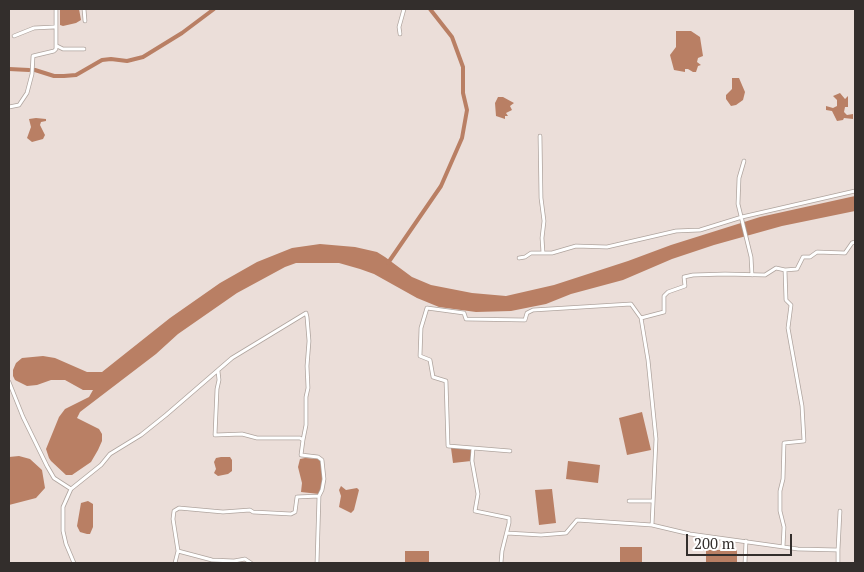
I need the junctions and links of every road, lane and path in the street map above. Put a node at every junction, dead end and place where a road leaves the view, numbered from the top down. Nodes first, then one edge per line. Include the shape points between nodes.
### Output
1 (56, 9) edge
2 (84, 9) edge
3 (404, 9) edge
4 (86, 21) dead end
5 (54, 27) junction
6 (400, 34) dead end
7 (14, 36) dead end
8 (56, 45) junction
9 (84, 49) dead end
10 (9, 107) edge
11 (540, 136) dead end
12 (744, 161) dead end
13 (855, 190) edge
14 (742, 218) junction
15 (855, 242) edge
16 (543, 253) junction
17 (519, 258) dead end
18 (785, 270) junction
19 (752, 275) junction
20 (641, 318) junction
21 (218, 371) junction
22 (9, 382) edge
23 (303, 440) junction
24 (473, 448) junction
25 (510, 451) dead end
26 (71, 489) junction
27 (319, 496) junction
28 (629, 501) dead end
29 (653, 501) junction
30 (840, 511) dead end
31 (652, 525) junction
32 (507, 533) junction
33 (746, 541) junction
34 (784, 547) junction
35 (178, 550) junction
36 (838, 550) junction
37 (74, 563) edge
38 (175, 563) edge
39 (251, 563) edge
40 (318, 563) edge
41 (501, 563) edge
42 (745, 563) edge
43 (838, 563) edge

1 - 5 street
2 - 4 street
3 - 6 street
5 - 7 street via 34,28
5 - 8 street
8 - 9 street via 62,49
8 - 10 street via 54,51 33,56 28,93 19,105
11 - 16 street
12 - 14 street via 738,191
13 - 14 street
14 - 16 street via 700,230 676,231 607,247 576,246
14 - 19 street
15 - 18 street via 845,253 817,252 803,257 798,268
16 - 17 street
18 - 19 street via 776,268 765,275
18 - 34 street via 786,300 791,305 788,328 802,406 804,441 784,443 780,510
19 - 20 street via 693,275 684,278 685,286 664,296 664,312
20 - 24 street via 631,304 533,310 527,312 525,320 466,319 464,313 427,308 421,328 420,356 430,360 433,377 446,381 448,446
20 - 29 street via 656,439
21 - 23 street via 215,435 242,434 257,438
21 - 23 street via 232,358 306,313 308,388
21 - 26 street via 166,415 110,454
22 - 26 street via 47,466 54,478
23 - 27 street via 301,455 322,460 324,479
24 - 25 street
24 - 32 street via 478,494 475,511 509,518
26 - 37 street via 63,507 63,531
27 - 35 street via 297,497 295,512 291,514 179,508 174,511 173,518
27 - 40 street
28 - 29 street
29 - 31 street
30 - 36 street
31 - 32 street via 577,520 566,533
31 - 33 street
32 - 41 street
33 - 34 street
33 - 42 street
34 - 36 street
35 - 38 street
35 - 39 street via 212,560 245,560
36 - 43 street

